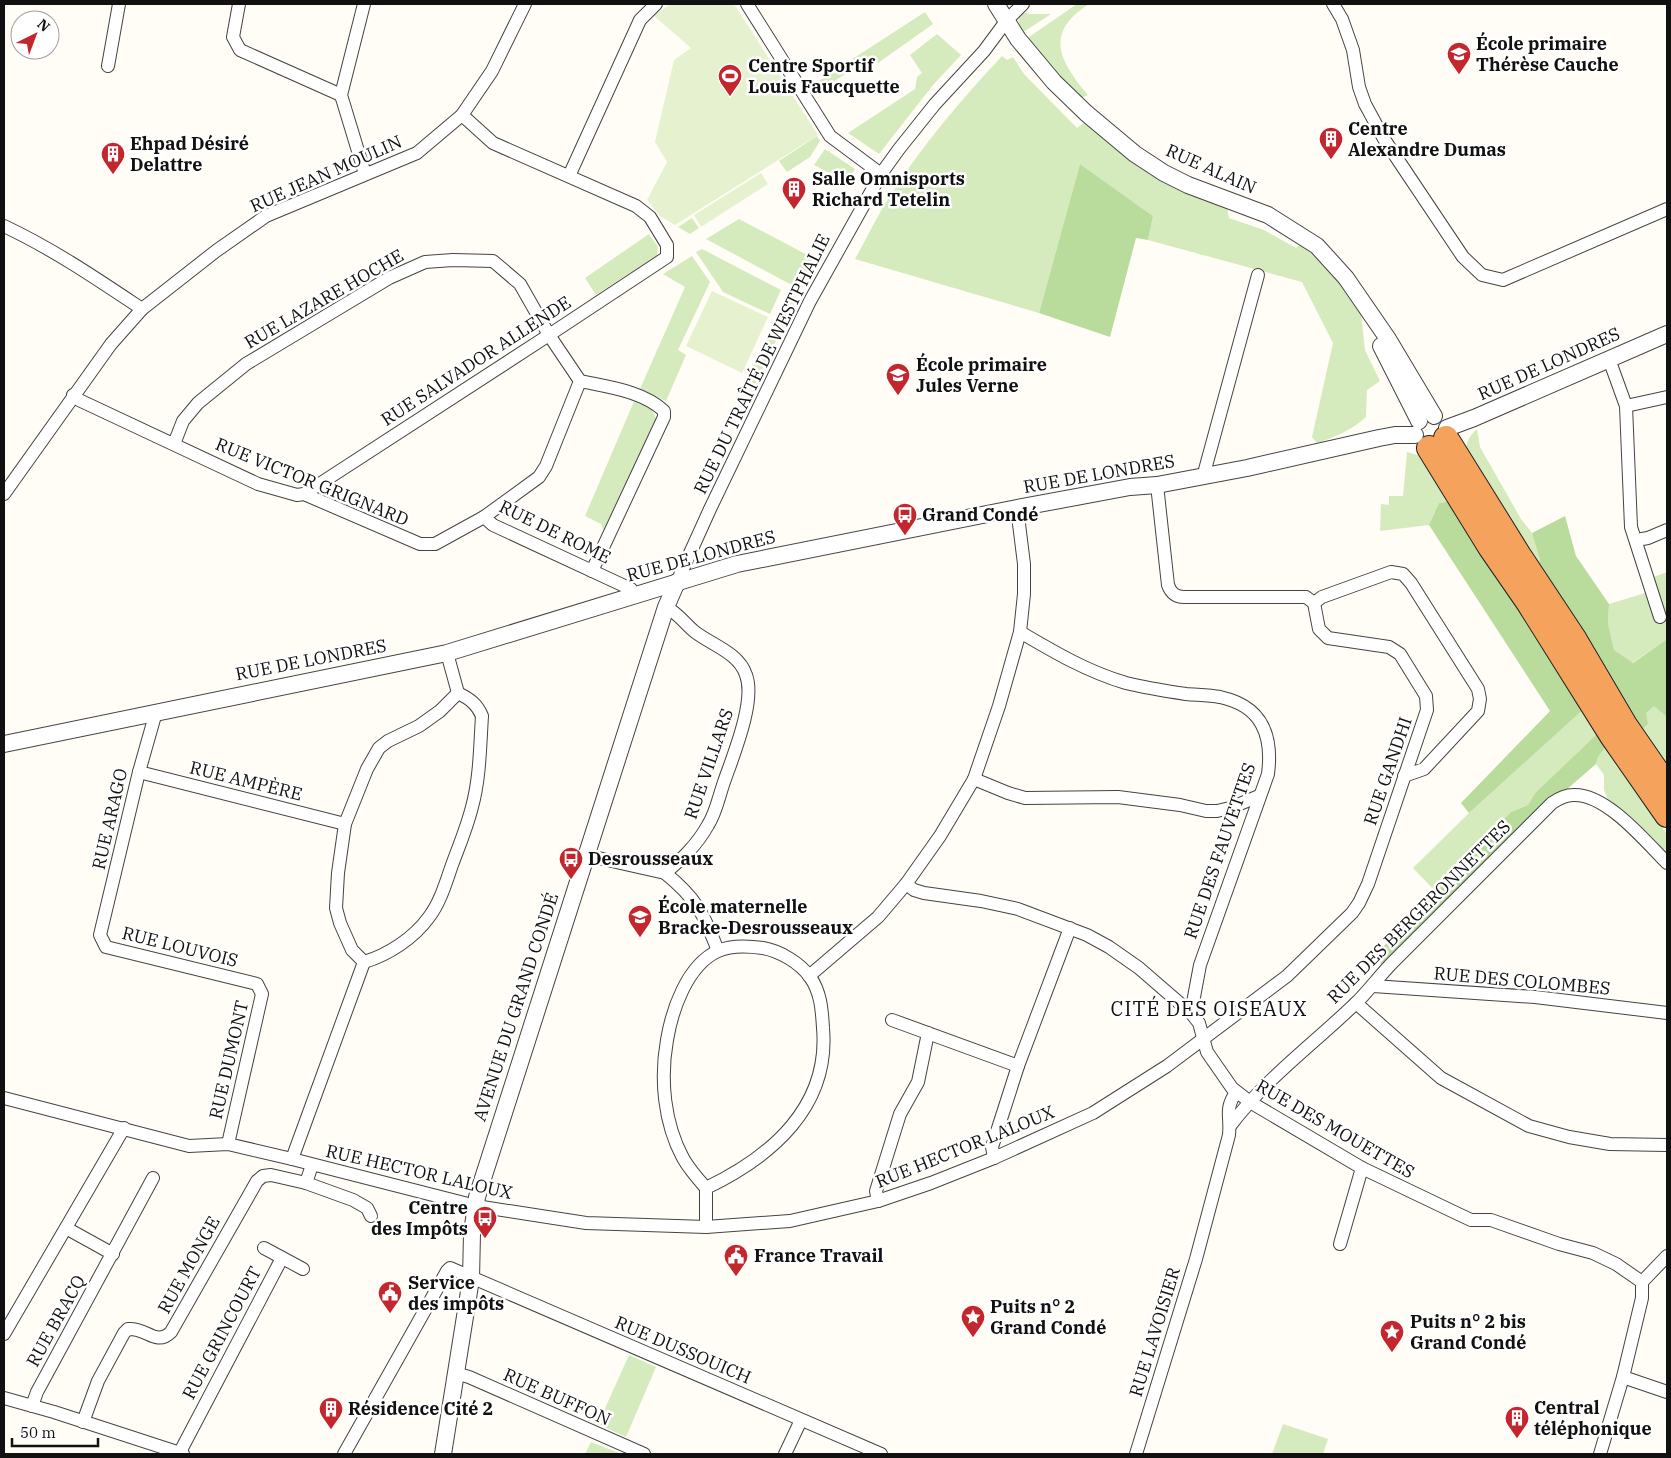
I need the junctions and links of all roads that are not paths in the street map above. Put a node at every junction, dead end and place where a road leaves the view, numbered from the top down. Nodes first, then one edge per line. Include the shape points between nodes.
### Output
1 (119, 4) edge
2 (239, 4) edge
3 (364, 4) edge
4 (525, 4) edge
5 (656, 4) edge
6 (747, 4) edge
7 (996, 4) edge
8 (1023, 4) edge
9 (1333, 4) edge
10 (1007, 20) junction
11 (108, 66) dead end
12 (341, 95) junction
13 (462, 115) junction
14 (365, 174) junction
15 (881, 174) junction
16 (568, 176) junction
17 (1667, 209) edge
18 (4, 226) edge
19 (1258, 275) dead end
20 (142, 309) junction
21 (1667, 334) edge
22 (549, 335) junction
23 (1609, 359) junction
24 (580, 381) junction
25 (73, 395) junction
26 (1667, 397) edge
27 (1626, 406) junction
28 (1432, 431) junction
29 (174, 444) junction
30 (1202, 477) junction
31 (1157, 485) junction
32 (4, 494) edge
33 (304, 494) junction
34 (1017, 508) junction
35 (484, 517) junction
36 (1667, 530) edge
37 (1636, 540) junction
38 (592, 571) junction
39 (677, 582) junction
40 (634, 595) junction
41 (1314, 603) junction
42 (666, 607) junction
43 (1660, 617) dead end
44 (1020, 632) junction
45 (447, 653) junction
46 (458, 692) junction
47 (1603, 705) junction
48 (156, 712) junction
49 (4, 744) edge
50 (139, 772) junction
51 (1404, 776) junction
52 (974, 779) junction
53 (1667, 786) edge
54 (1259, 796) junction
55 (1667, 815) edge
56 (345, 824) junction
57 (585, 855) junction
58 (1667, 863) edge
59 (665, 873) junction
60 (906, 884) junction
61 (1368, 884) joint
62 (1070, 928) junction
63 (100, 935) joint
64 (718, 951) junction
65 (364, 962) junction
66 (809, 976) junction
67 (258, 984) joint
68 (1373, 986) junction
69 (1356, 1003) junction
70 (1191, 1013) junction
71 (1667, 1013) edge
72 (892, 1020) dead end
73 (928, 1033) junction
74 (1203, 1038) junction
75 (1018, 1066) junction
76 (1236, 1092) junction
77 (4, 1098) edge
78 (1250, 1102) junction
79 (1230, 1126) junction
80 (124, 1128) junction
81 (228, 1144) junction
82 (1667, 1145) edge
83 (994, 1158) junction
84 (292, 1159) junction
85 (312, 1165) junction
86 (1362, 1168) junction
87 (153, 1178) dead end
88 (306, 1183) junction
89 (706, 1188) junction
90 (878, 1201) junction
91 (476, 1206) junction
92 (371, 1216) dead end
93 (706, 1226) junction
94 (66, 1228) junction
95 (1340, 1244) dead end
96 (264, 1248) dead end
97 (112, 1254) junction
98 (1667, 1256) edge
99 (282, 1258) junction
100 (303, 1269) dead end
101 (471, 1278) junction
102 (1642, 1282) junction
103 (4, 1334) edge
104 (455, 1373) junction
105 (1623, 1378) junction
106 (1667, 1392) edge
107 (4, 1398) edge
108 (32, 1406) junction
109 (801, 1420) junction
110 (83, 1422) junction
111 (181, 1453) edge
112 (344, 1454) edge
113 (443, 1454) edge
114 (644, 1454) edge
115 (786, 1454) edge
116 (881, 1454) edge
117 (1136, 1454) edge
118 (1600, 1454) edge

1 - 11 street
2 - 12 street via 233,37 240,50
3 - 12 street
4 - 13 street, RUE JEAN MOULIN via 492,72
5 - 16 street via 640,20
6 - 15 street via 830,136
7 - 10 street, RUE ALAIN
8 - 10 street
9 - 17 street via 1342,18 1353,50 1365,104 1463,257 1482,275 1503,280
10 - 15 street, RUE DU TRAÎTÉ DE WESTPHALIE via 984,51 935,104
10 - 28 street, RUE ALAIN via 1018,39 1054,82 1134,154 1204,192 1268,215 1317,246 1346,278 1374,320 1380,343
12 - 14 street
13 - 14 street, RUE JEAN MOULIN via 417,153
13 - 16 street via 493,143
14 - 20 street, RUE JEAN MOULIN via 266,216 216,250
15 - 39 street, RUE DU TRAÎTÉ DE WESTPHALIE via 810,301
16 - 22 street, RUE SALVADOR ALLENDE via 636,206 650,217 667,245 667,257
18 - 20 street via 72,262
19 - 30 street
20 - 25 street, RUE JEAN MOULIN
21 - 23 street, RUE DE LONDRES
22 - 24 street, RUE LAZARE HOCHE
22 - 29 street, RUE LAZARE HOCHE via 520,284 493,261 425,262 389,278 246,364 198,403 183,421
22 - 33 street, RUE SALVADOR ALLENDE
23 - 27 street
23 - 28 street, RUE DE LONDRES via 1474,418
24 - 35 street, RUE VICTOR GRIGNARD via 539,477
24 - 38 street via 639,396 664,411
25 - 29 street, RUE VICTOR GRIGNARD
25 - 32 street, RUE JEAN MOULIN
26 - 27 street
27 - 37 street via 1632,527
28 - 30 street, RUE DE LONDRES via 1379,438
28 - 47 highway via 1574,640
29 - 33 street, RUE VICTOR GRIGNARD via 258,484 297,496
30 - 31 street, RUE DE LONDRES
31 - 34 street, RUE DE LONDRES
31 - 41 street via 1168,585 1177,597 1306,597
33 - 35 street, RUE VICTOR GRIGNARD via 420,544 435,544
34 - 39 street, RUE DE LONDRES via 737,564
34 - 44 street via 1024,564
35 - 38 street, RUE DE ROME via 493,525
36 - 37 street
37 - 43 street
38 - 40 street, RUE DE ROME via 631,589
39 - 40 street, RUE DE LONDRES
39 - 42 street, AVENUE DU GRAND CONDÉ
40 - 45 street, RUE DE LONDRES
41 - 51 street, RUE GANDHI via 1322,634 1328,638 1390,647 1400,654 1426,696 1428,710
41 - 51 street via 1322,597 1391,572 1402,574 1411,583 1478,689 1478,711 1424,769
42 - 57 street, AVENUE DU GRAND CONDÉ
42 - 59 street, RUE VILLARS via 706,641 735,658 748,682 746,710 710,824 696,844
44 - 52 street
44 - 54 street, RUE DES FAUVETTES via 1102,675 1151,689 1222,698 1247,709 1264,728 1270,756 1268,774
45 - 46 street
45 - 48 street, RUE DE LONDRES
46 - 56 street via 440,712 379,748
46 - 65 street via 470,699 482,716 478,776 472,807 430,917 405,941
47 - 53 highway
47 - 55 highway via 1639,776
48 - 49 street, RUE DE LONDRES
48 - 50 street, RUE ARAGO
50 - 56 street, RUE AMPÈRE
50 - 63 street, RUE ARAGO
51 - 61 street, RUE GANDHI
52 - 54 street via 1024,798 1118,797 1218,811
52 - 60 street
54 - 70 street, RUE DES FAUVETTES via 1200,965
56 - 65 street via 336,908 352,950
57 - 59 street
57 - 91 street, AVENUE DU GRAND CONDÉ
58 - 68 street, RUE DES BERGERONNETTES via 1624,819 1601,803 1574,794 1562,797 1552,803 1391,964
59 - 64 street via 700,908
60 - 62 street via 924,893 1018,909
60 - 66 street via 878,917
61 - 74 street, RUE HECTOR LALOUX via 1352,913 1315,950 1287,976
62 - 70 street via 1109,947 1139,968
62 - 75 street
63 - 67 street, RUE LOUVOIS via 106,946
64 - 66 street via 748,947 772,950
64 - 89 street via 706,958 682,988 670,1022 664,1065 665,1104 675,1141 684,1160
65 - 84 street
66 - 89 street via 820,999 824,1035 822,1066 814,1090 793,1125 768,1151
67 - 81 street, RUE DUMONT via 262,994
68 - 69 street, RUE DES BERGERONNETTES
68 - 71 street, RUE DES COLOMBES via 1535,997
69 - 78 street, RUE DES BERGERONNETTES
69 - 82 street via 1440,1078 1529,1126 1610,1144
70 - 74 street, RUE DES MOUETTES via 1199,1023
72 - 73 street
73 - 75 street
73 - 90 street via 918,1082 900,1114 881,1172 876,1191
74 - 76 street, RUE DES MOUETTES via 1207,1052
74 - 83 street, RUE HECTOR LALOUX via 1167,1066 1093,1113
75 - 83 street via 992,1147
76 - 78 street, RUE DES MOUETTES
76 - 79 street, RUE LAVOISIER via 1228,1110
77 - 80 street, RUE HECTOR LALOUX
78 - 79 street, RUE DES BERGERONNETTES
78 - 86 street, RUE DES MOUETTES
79 - 117 street, RUE LAVOISIER via 1207,1219
80 - 81 street, RUE HECTOR LALOUX via 189,1146
80 - 94 street
81 - 84 street, RUE HECTOR LALOUX
83 - 90 street, RUE HECTOR LALOUX
84 - 85 street, RUE HECTOR LALOUX
85 - 88 street
85 - 91 street, RUE HECTOR LALOUX
86 - 95 street
86 - 102 street, RUE DES MOUETTES via 1472,1220 1491,1220 1592,1253 1616,1264
87 - 97 street, RUE BRACQ
88 - 92 street via 353,1200 367,1208
88 - 110 street, RUE MONGE via 271,1175 257,1181 172,1332 160,1338 135,1328 128,1329 98,1381
89 - 93 street
90 - 93 street, RUE HECTOR LALOUX via 790,1221
91 - 93 street, RUE HECTOR LALOUX via 586,1223
91 - 101 street, AVENUE DU GRAND CONDÉ
94 - 97 street
94 - 103 street
96 - 99 street, RUE GRINCOURT
97 - 108 street, RUE BRACQ
98 - 102 street
99 - 100 street, RUE GRINCOURT
99 - 111 street, RUE GRINCOURT via 185,1439
101 - 104 street, AVENUE DU GRAND CONDÉ
101 - 109 street, RUE DUSSOUICH
101 - 112 street, RUE DUSSOUICH via 450,1268 446,1270
102 - 105 street via 1642,1298
104 - 113 street, AVENUE DU GRAND CONDÉ
104 - 114 street, RUE BUFFON
105 - 106 street
105 - 118 street
107 - 108 street
108 - 110 street
109 - 115 street
109 - 116 street, RUE DUSSOUICH
110 - 111 street

